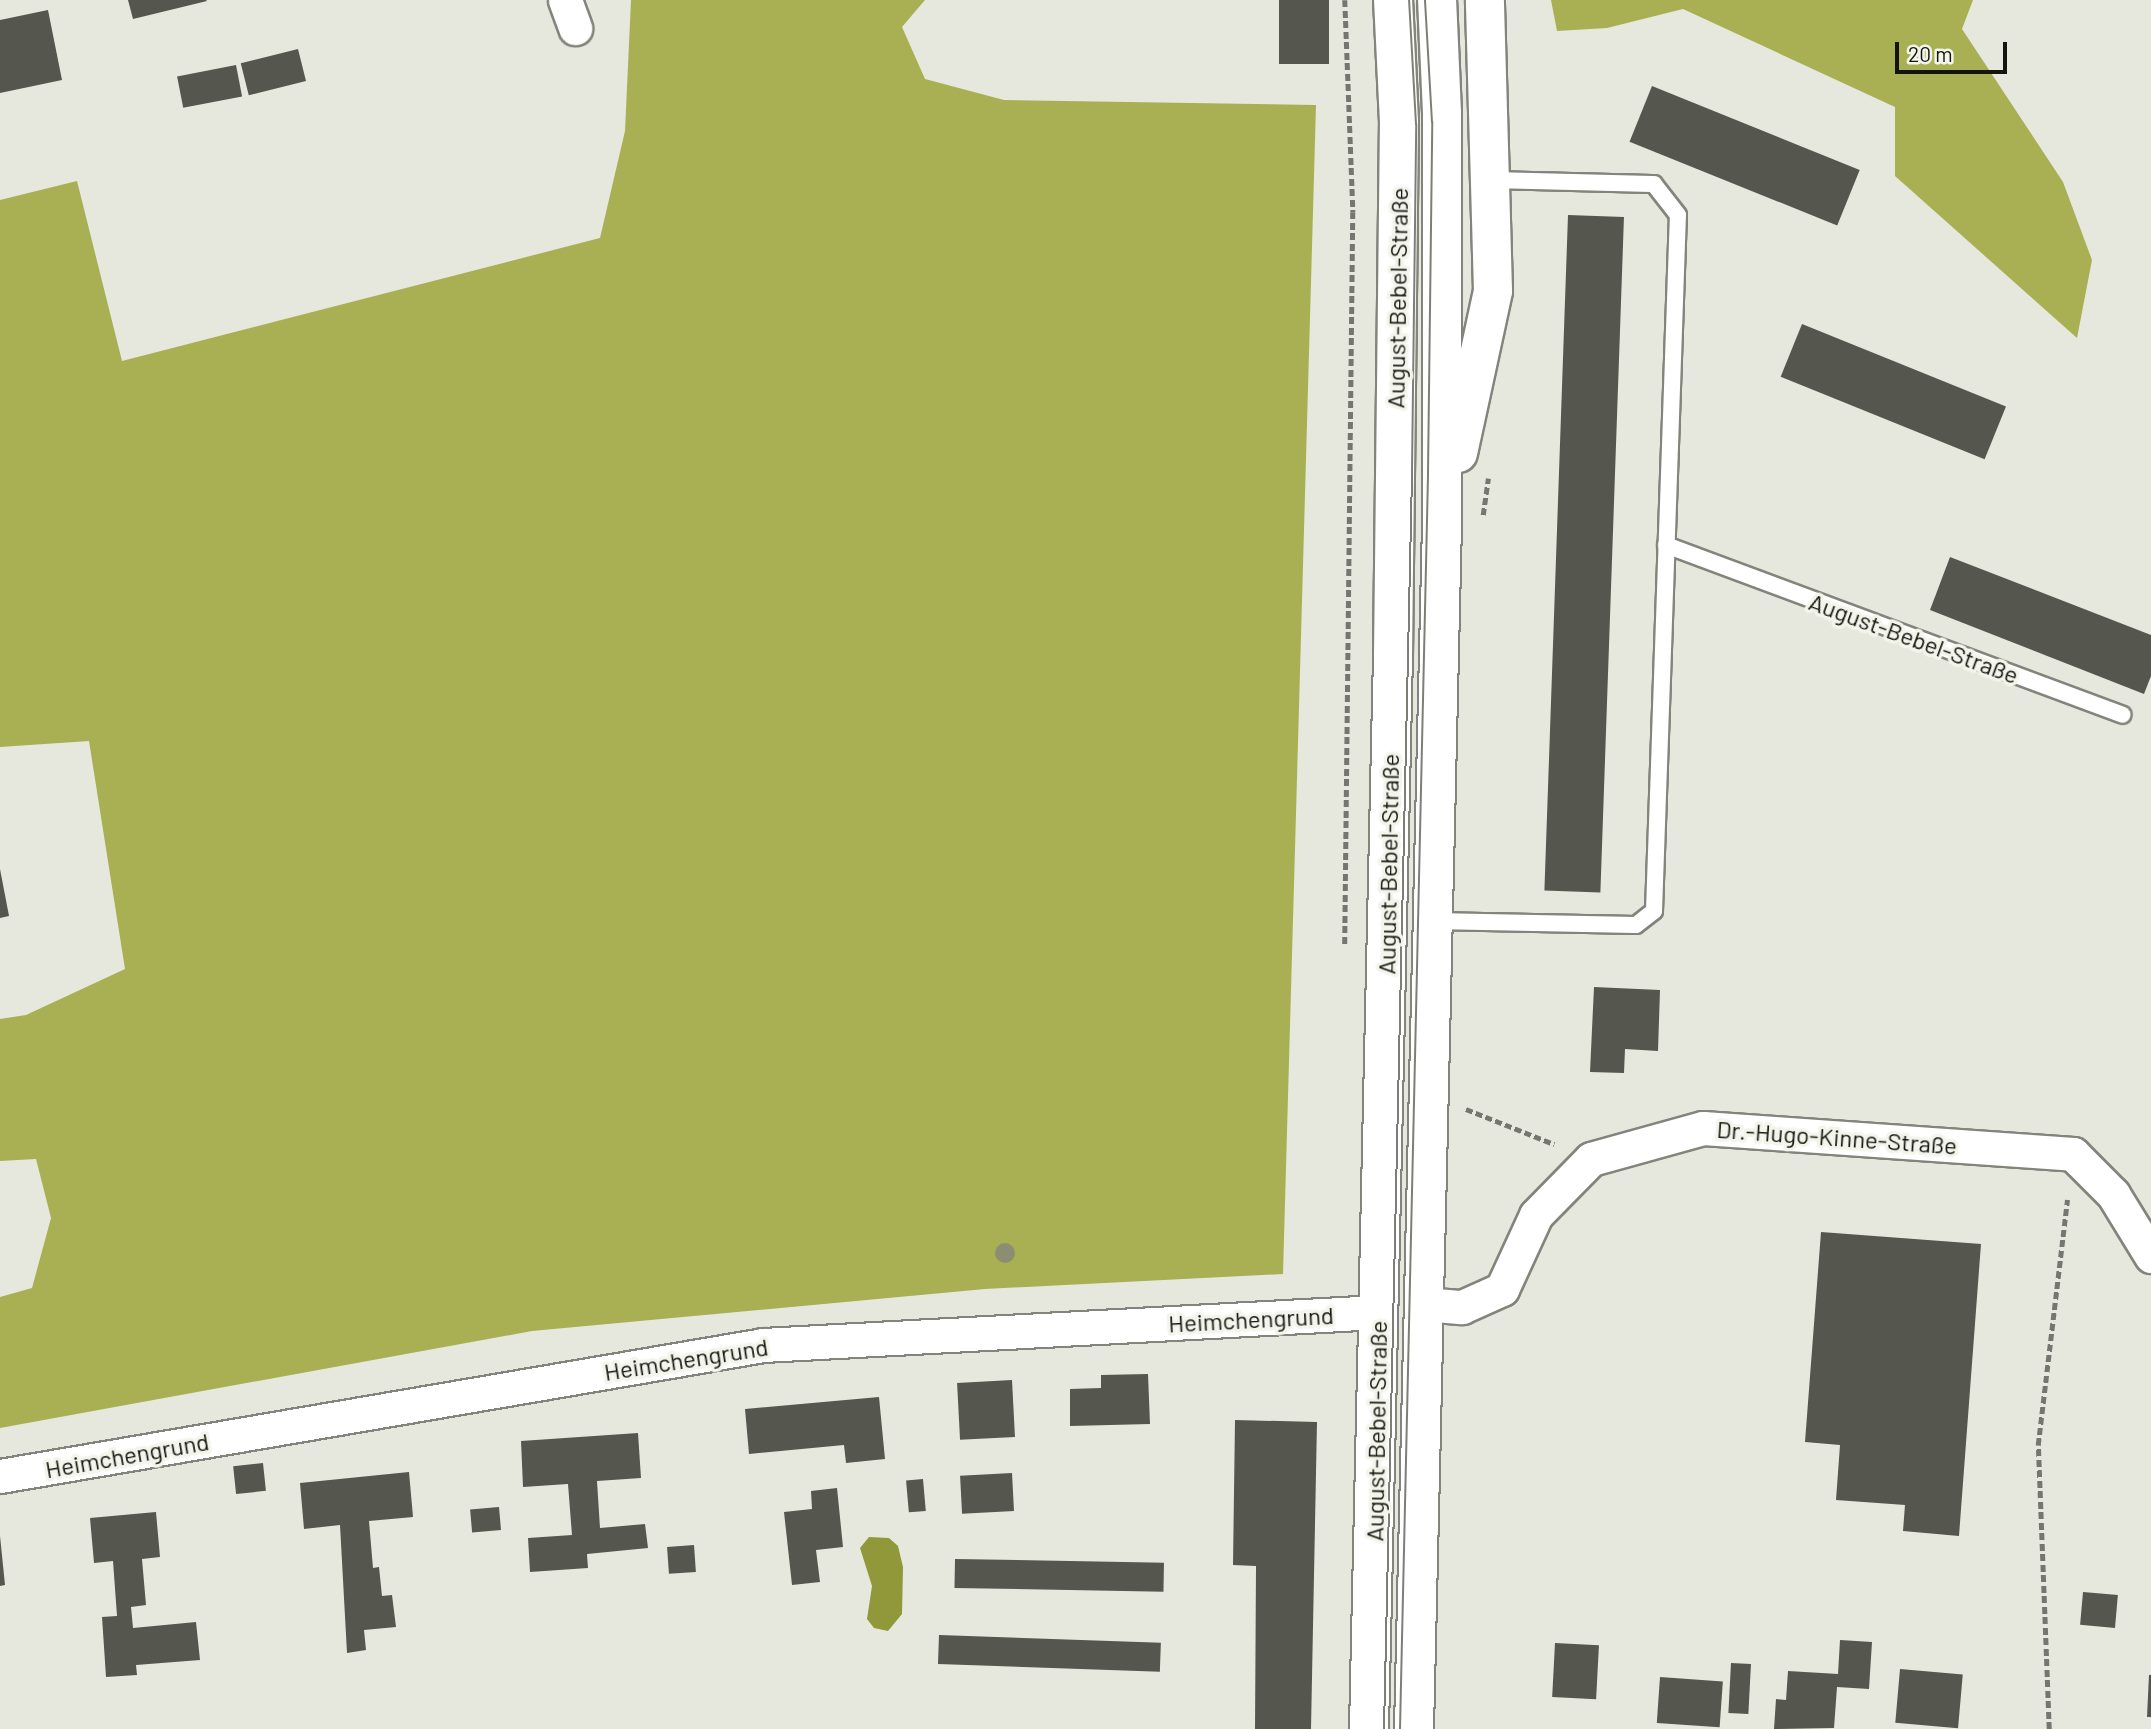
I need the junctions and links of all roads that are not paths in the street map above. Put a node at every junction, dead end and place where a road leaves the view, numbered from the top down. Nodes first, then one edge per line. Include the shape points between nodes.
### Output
1 (1393, 0) edge
2 (1437, 0) edge
3 (1485, 0) edge
4 (1490, 180) junction
5 (1442, 527) junction
6 (1666, 545) junction
7 (2122, 715) dead end
8 (1433, 921) junction
9 (2151, 1256) edge
10 (1424, 1304) junction
11 (1379, 1312) junction
12 (0, 1476) edge
13 (1369, 1729) edge
14 (1414, 1729) edge

1 - 11 street, August-Bebel-Straße via 1399,122
2 - 5 street, August-Bebel-Straße via 1442,113
3 - 4 street
4 - 5 street via 1493,291
4 - 6 lane, August-Bebel-Straße via 1654,184 1678,215
5 - 8 street, August-Bebel-Straße
6 - 7 lane, August-Bebel-Straße
6 - 8 lane, August-Bebel-Straße via 1654,911 1636,925
8 - 10 street, August-Bebel-Straße
9 - 10 street, Dr.-Hugo-Kinne-Straße via 2113,1194 2073,1154 1703,1128 1591,1159 1536,1215 1502,1289 1462,1307
10 - 14 street, August-Bebel-Straße
11 - 12 street, Heimchengrund via 763,1345
11 - 13 street, August-Bebel-Straße

